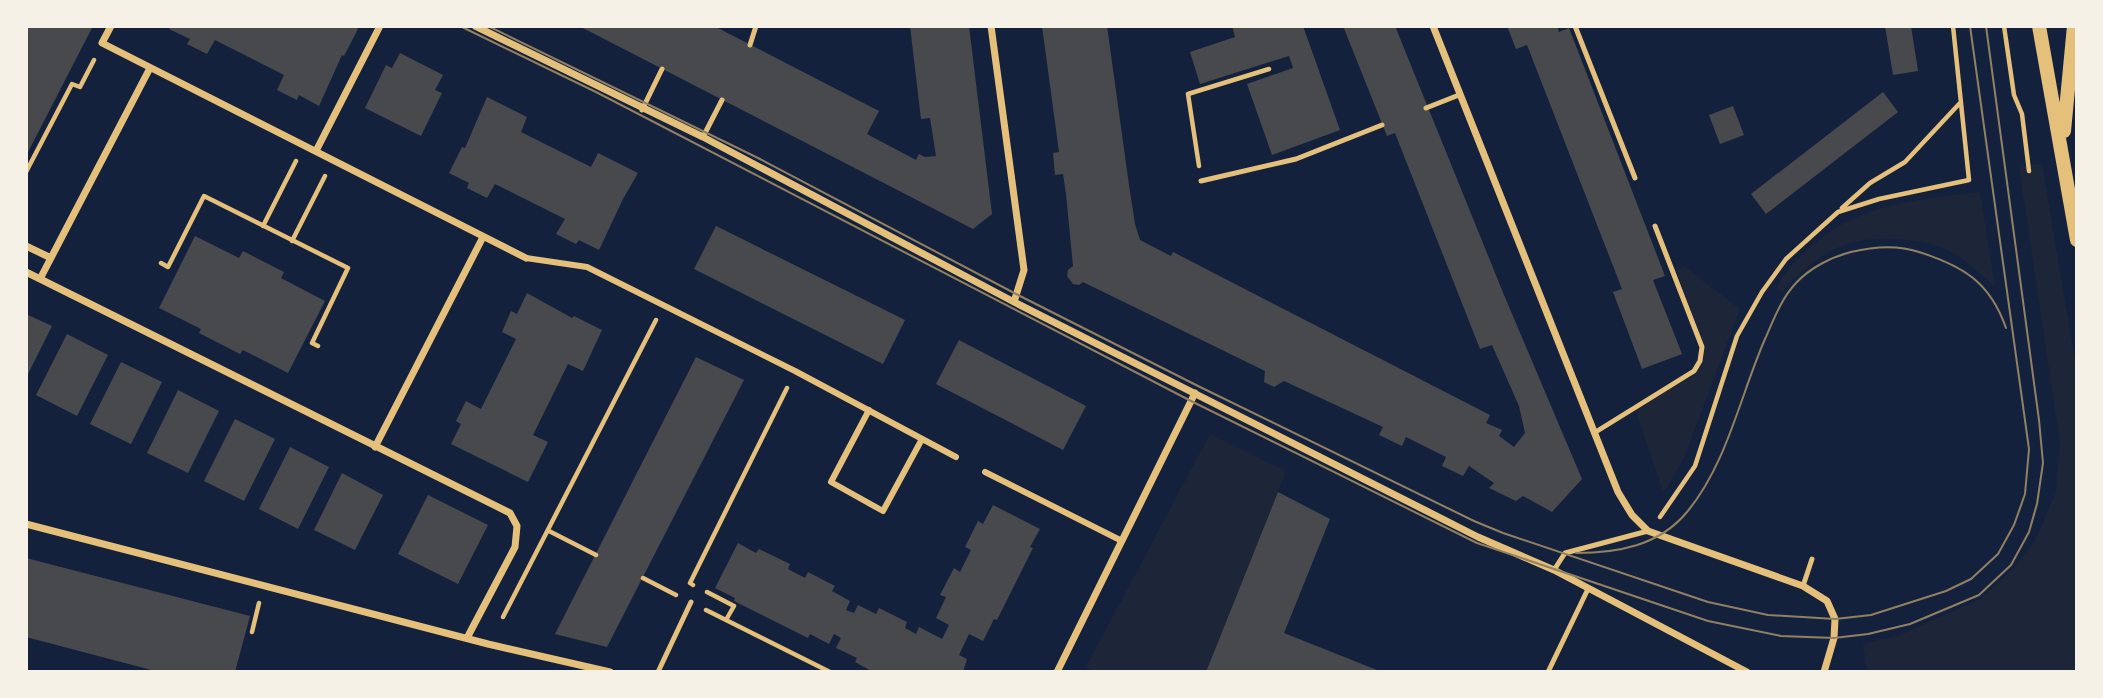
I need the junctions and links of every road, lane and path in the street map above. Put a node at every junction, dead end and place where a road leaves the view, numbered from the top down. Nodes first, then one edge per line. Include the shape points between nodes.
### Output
1 (111, 26) edge
2 (380, 26) edge
3 (475, 26) edge
4 (756, 26) edge
5 (991, 26) edge
6 (1433, 26) edge
7 (1575, 26) edge
8 (1952, 26) edge
9 (2004, 26) edge
10 (2039, 26) edge
11 (2074, 26) edge
12 (102, 43) junction
13 (750, 45) dead end
14 (150, 68) junction
15 (662, 69) dead end
16 (1269, 69) dead end
17 (1459, 95) junction
18 (722, 100) dead end
19 (1960, 102) junction
20 (1426, 108) dead end
21 (642, 110) junction
22 (1382, 125) dead end
23 (703, 138) junction
24 (304, 145) junction
25 (2062, 150) junction
26 (316, 151) junction
27 (333, 160) junction
28 (2029, 170) dead end
29 (26, 172) edge
30 (1635, 178) dead end
31 (1201, 181) joint
32 (1838, 212) junction
33 (263, 226) junction
34 (1655, 226) dead end
35 (483, 237) junction
36 (2077, 240) edge
37 (292, 241) junction
38 (26, 246) edge
39 (51, 258) junction
40 (526, 258) joint
41 (161, 263) dead end
42 (26, 272) edge
43 (40, 279) junction
44 (1014, 302) junction
45 (652, 327) dead end
46 (317, 346) dead end
47 (795, 371) junction
48 (1195, 393) junction
49 (869, 410) junction
50 (1594, 433) junction
51 (922, 439) junction
52 (375, 447) junction
53 (956, 457) dead end
54 (985, 471) dead end
55 (26, 524) edge
56 (549, 531) junction
57 (1648, 531) junction
58 (1122, 541) junction
59 (596, 555) dead end
60 (1812, 559) dead end
61 (1553, 570) junction
62 (643, 578) dead end
63 (1804, 586) junction
64 (1588, 589) junction
65 (691, 603) junction
66 (257, 612) dead end
67 (726, 620) junction
68 (252, 632) dead end
69 (467, 638) junction
70 (488, 644) junction
71 (610, 672) edge
72 (658, 672) edge
73 (830, 672) edge
74 (1057, 672) edge
75 (1548, 672) edge
76 (1747, 672) edge
77 (1824, 672) edge

1 - 12 street
2 - 26 street
3 - 21 street
4 - 13 lane
5 - 44 street via 1024,270
6 - 17 street
7 - 30 lane
8 - 19 path
9 - 28 path
10 - 25 main road
11 - 25 main road
12 - 14 street
12 - 29 path via 80,87 72,83
14 - 24 street
14 - 39 street
15 - 21 lane
16 - 31 path via 1188,94
17 - 20 lane
17 - 50 street
18 - 23 lane
19 - 32 path via 1905,162 1870,183
19 - 32 path via 1969,180 1879,198
21 - 23 street
22 - 31 lane via 1296,159
23 - 44 street
24 - 26 street
24 - 33 path
25 - 36 main road
26 - 27 street
27 - 35 street
27 - 37 path
32 - 57 path via 1786,259 1762,292 1737,336 1695,466
33 - 37 path
33 - 41 path via 204,196 167,267
34 - 50 lane via 1702,347 1700,362 1694,371
35 - 40 street
35 - 52 street
37 - 46 path via 348,268 312,343
38 - 39 street
39 - 43 street
40 - 47 street via 587,267
42 - 43 street
43 - 52 street
44 - 48 street
45 - 56 path
47 - 49 street
47 - 67 path via 690,583 734,606
48 - 58 street
48 - 61 street via 1478,537
49 - 51 street
49 - 51 street via 831,482 883,511
50 - 57 street via 1618,492
51 - 53 street
52 - 69 street via 510,513 517,526 515,547
54 - 58 street
55 - 69 street
56 - 59 path
56 - 70 path
57 - 61 lane via 1565,553
57 - 63 street
58 - 74 street
60 - 63 lane
61 - 64 street
62 - 65 path
63 - 77 street via 1826,601 1835,619
64 - 75 lane
64 - 76 street
65 - 67 path
65 - 72 lane
66 - 68 path
67 - 73 path
69 - 70 street
70 - 71 street

